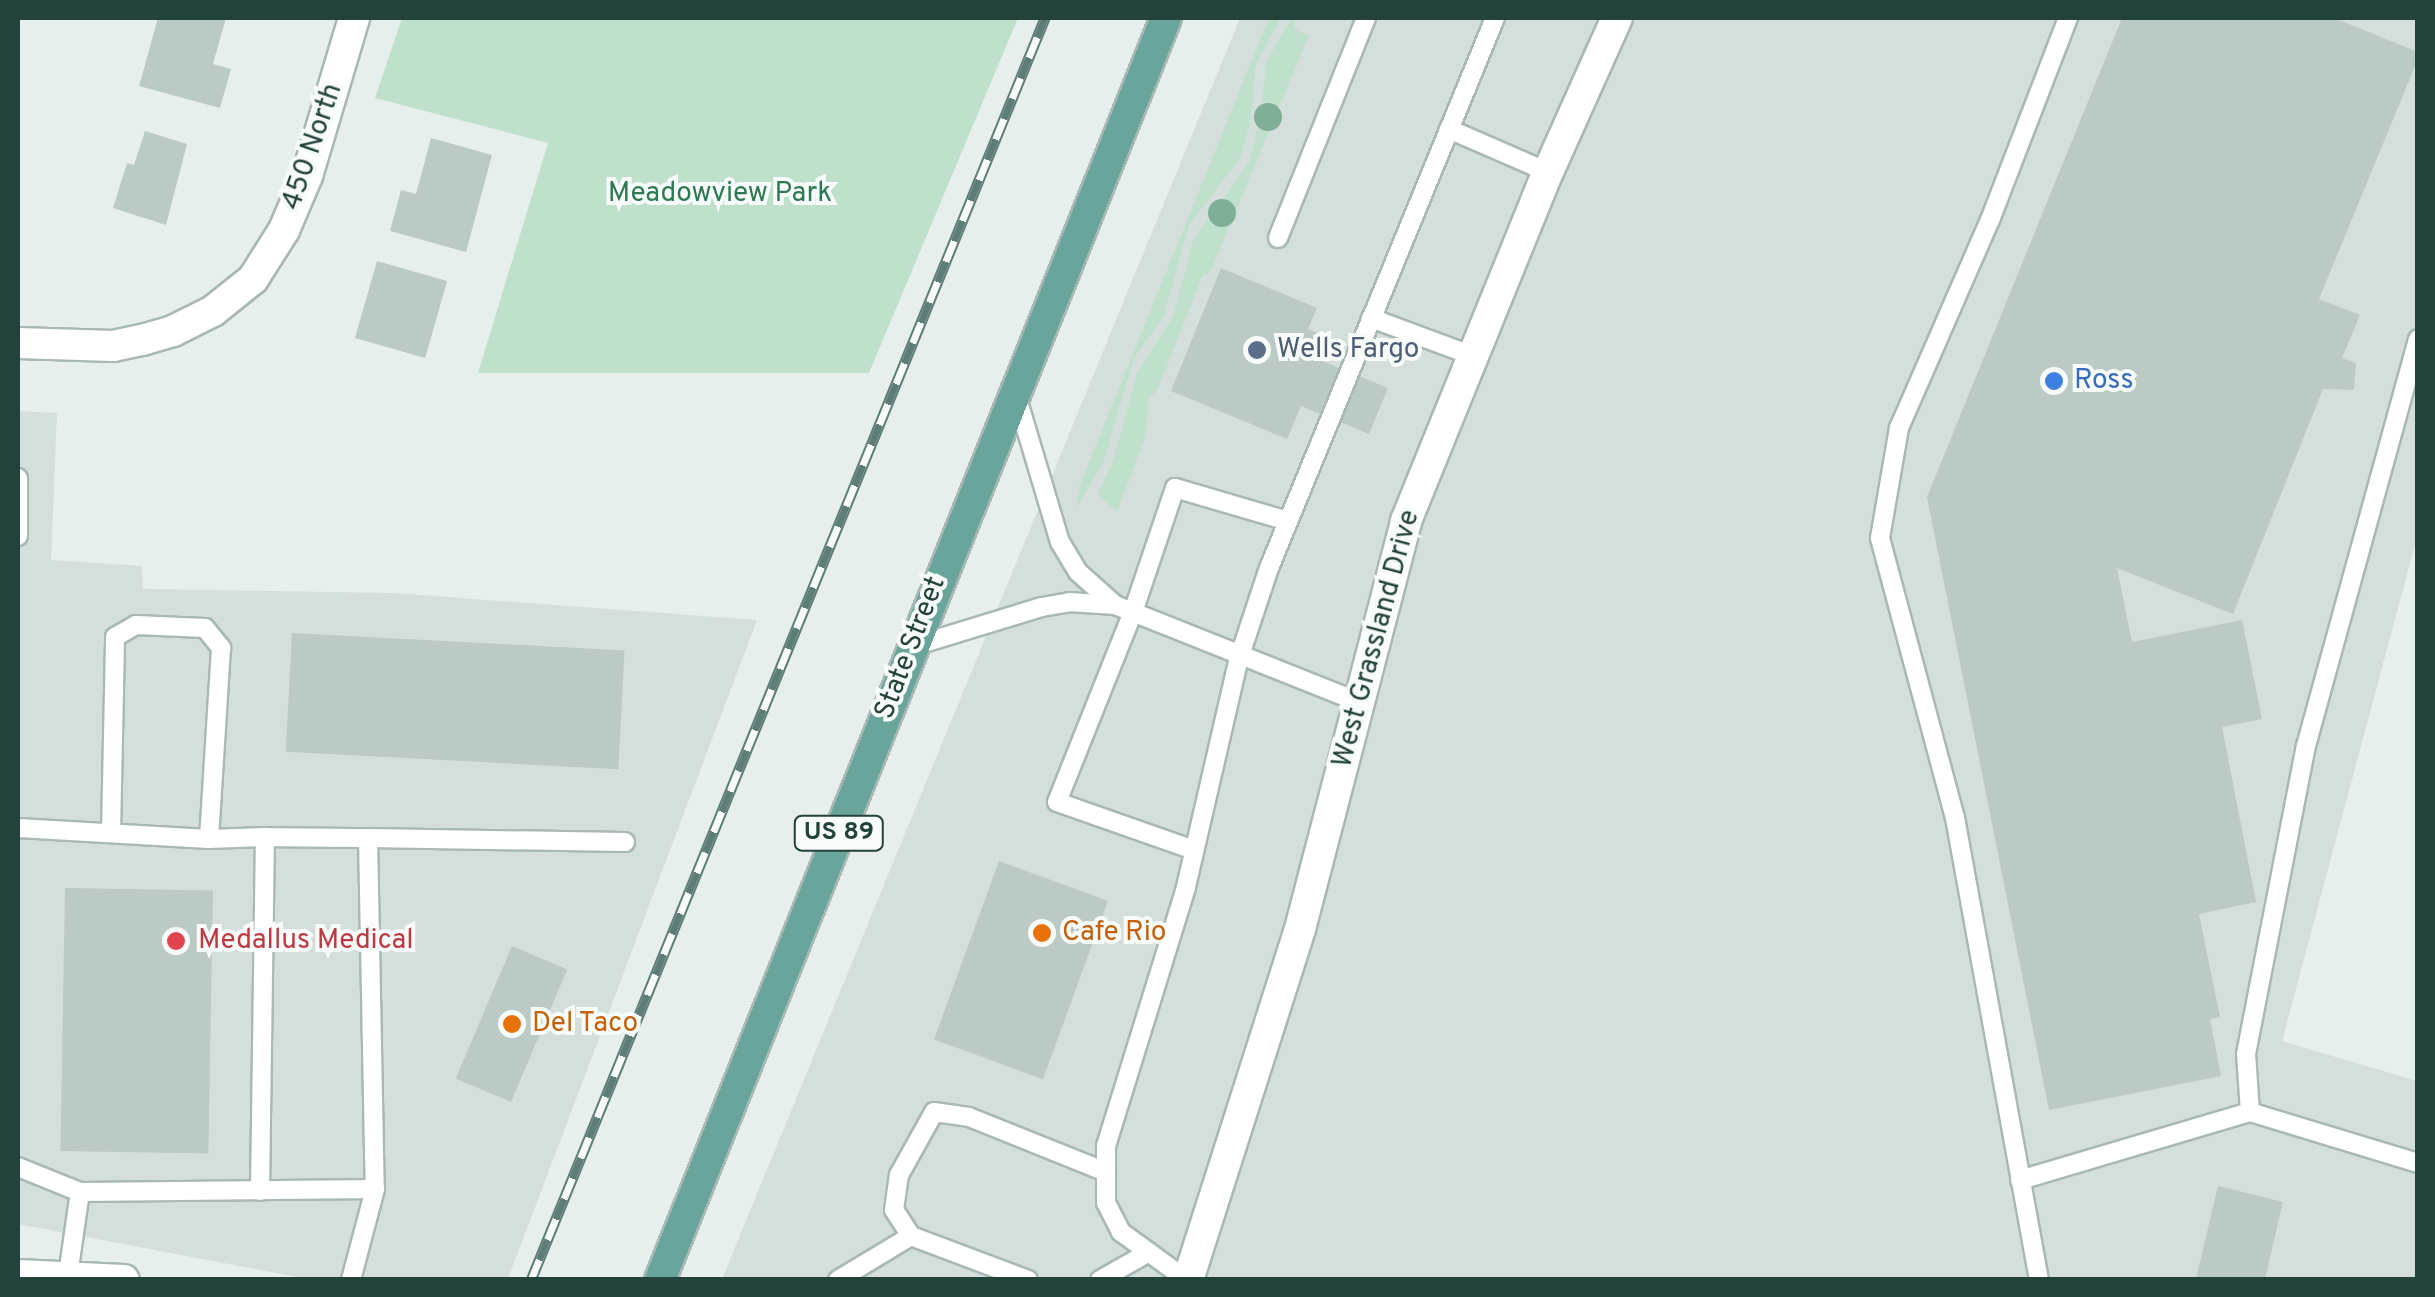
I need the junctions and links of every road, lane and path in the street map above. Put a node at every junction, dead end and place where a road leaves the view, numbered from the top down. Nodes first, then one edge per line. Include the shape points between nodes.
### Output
1 (354, 18) edge
2 (1166, 18) edge
3 (1366, 18) edge
4 (1495, 18) edge
5 (1617, 18) edge
6 (2068, 18) edge
7 (1449, 129) junction
8 (1548, 172) junction
9 (1278, 238) dead end
10 (1371, 318) junction
11 (2418, 339) edge
12 (18, 343) edge
13 (1472, 356) junction
14 (1015, 392) junction
15 (18, 478) edge
16 (1288, 521) junction
17 (18, 536) edge
18 (1114, 604) junction
19 (1133, 612) junction
20 (911, 648) junction
21 (1239, 658) junction
22 (1359, 702) junction
23 (18, 828) edge
24 (110, 834) junction
25 (264, 837) junction
26 (368, 838) junction
27 (209, 839) junction
28 (625, 842) dead end
29 (1194, 850) junction
30 (2250, 1112) junction
31 (2418, 1163) edge
32 (18, 1167) edge
33 (1106, 1172) junction
34 (2020, 1180) junction
35 (376, 1189) junction
36 (260, 1191) junction
37 (80, 1192) junction
38 (911, 1236) junction
39 (1149, 1252) junction
40 (18, 1275) edge
41 (68, 1275) junction
42 (124, 1280) edge
43 (351, 1280) edge
44 (660, 1280) edge
45 (838, 1280) edge
46 (1028, 1280) edge
47 (1100, 1280) edge
48 (1187, 1280) edge
49 (2038, 1280) edge

1 - 12 street, 450 North via 307,176 253,279 214,311 173,332 114,346
2 - 14 main road, State Street / US 89
3 - 9 lane
4 - 7 lane
5 - 8 street, West Grassland Drive
6 - 34 lane via 1900,428 1880,538 1955,818
7 - 8 lane
7 - 10 lane
8 - 13 street, West Grassland Drive
10 - 13 lane
10 - 16 lane
11 - 30 lane via 2306,746 2246,1054
13 - 22 street, West Grassland Drive via 1406,521
14 - 18 lane via 1060,542 1078,572
14 - 20 main road, State Street / US 89
15 - 17 lane
16 - 19 lane via 1176,488
16 - 21 lane
18 - 19 lane
18 - 20 lane via 1042,606
19 - 21 lane
19 - 29 lane via 1057,802
20 - 44 main road, State Street / US 89
21 - 22 lane
21 - 29 lane
22 - 48 street, West Grassland Drive via 1300,929
23 - 24 lane
24 - 27 lane
24 - 27 lane via 115,637 136,624 205,628 220,648
25 - 26 lane
25 - 27 lane
25 - 36 lane
26 - 28 lane
26 - 35 lane
29 - 33 lane via 1106,1146
30 - 31 lane
30 - 34 lane
32 - 37 lane
33 - 38 lane via 969,1117 934,1112 899,1175 894,1210
33 - 39 lane via 1106,1203 1122,1232
34 - 49 lane
35 - 36 lane
35 - 43 lane
36 - 37 lane
37 - 41 lane
38 - 45 lane
38 - 46 lane
39 - 47 lane
39 - 48 lane
40 - 41 street
41 - 42 street

